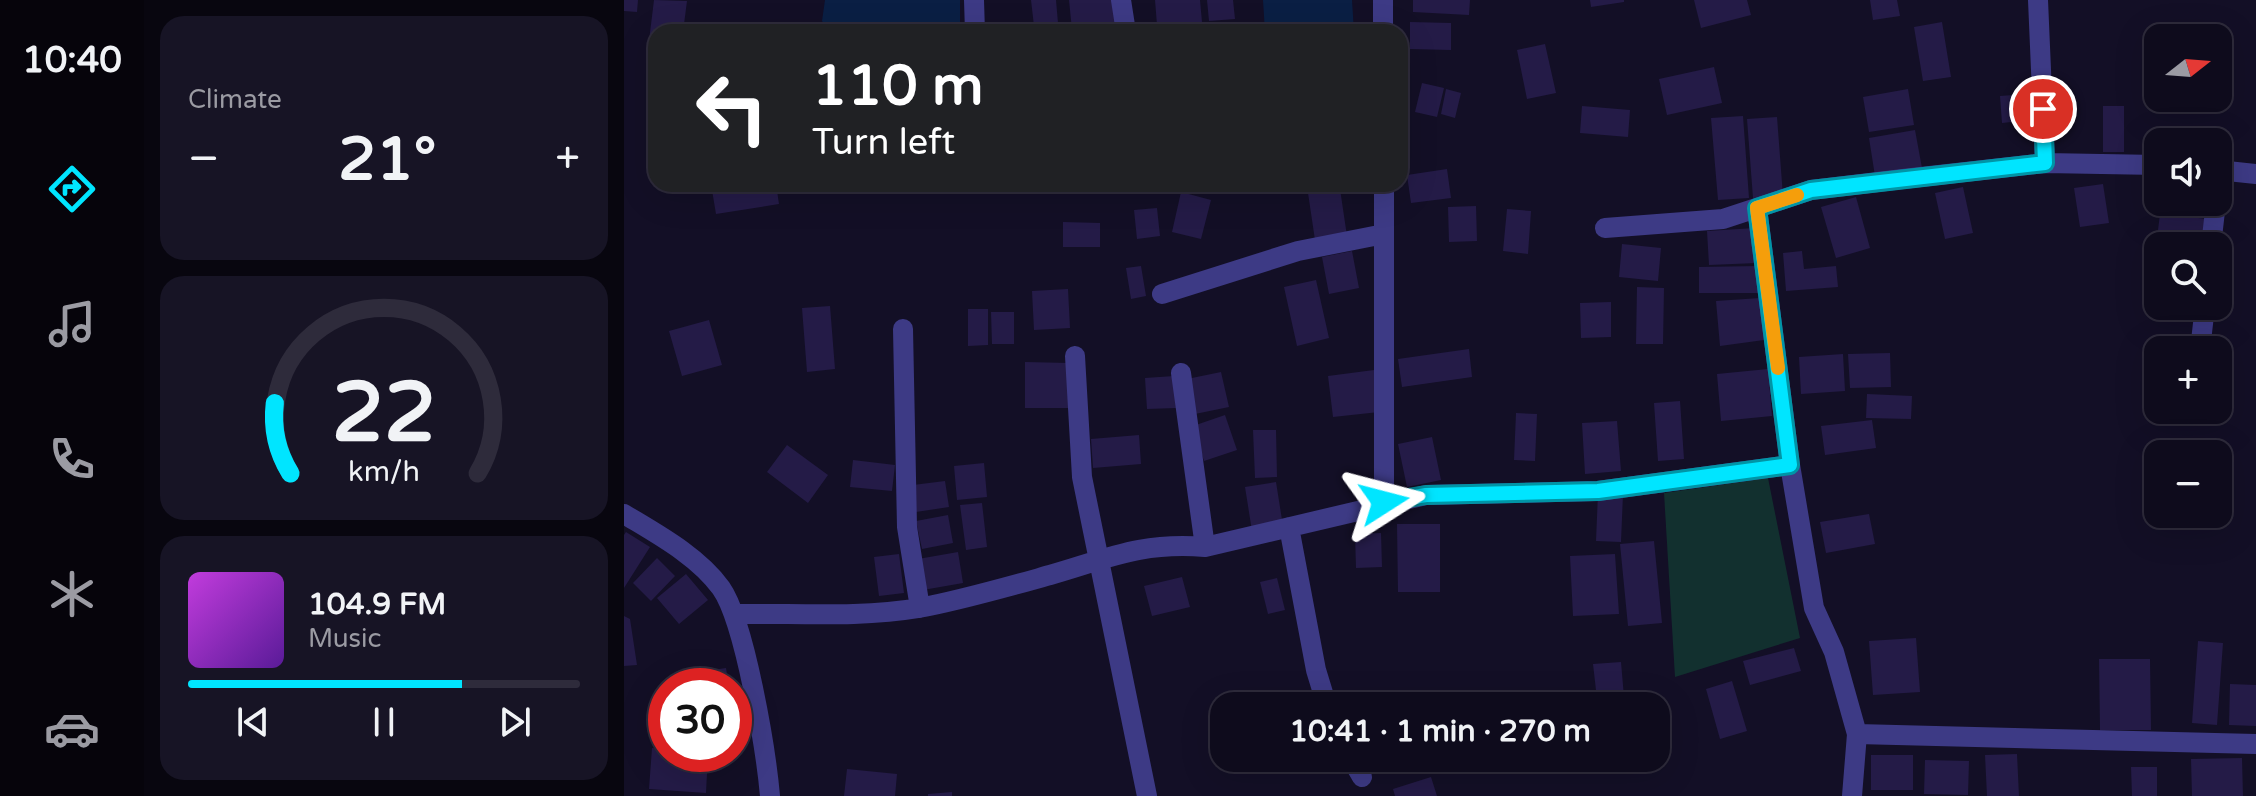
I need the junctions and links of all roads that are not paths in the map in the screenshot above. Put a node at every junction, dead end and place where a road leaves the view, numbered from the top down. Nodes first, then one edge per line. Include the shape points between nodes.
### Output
1 (974, 0) edge
2 (1121, 0) edge
3 (1383, 0) edge
4 (2038, 0) edge
5 (975, 24) edge
6 (1125, 24) edge
7 (1383, 24) edge
8 (2045, 163) junction
9 (2144, 165) edge
10 (2256, 174) edge
11 (2232, 175) edge
12 (1384, 192) edge
13 (1757, 208) junction
14 (1605, 228) dead end
15 (1384, 234) junction
16 (1162, 294) dead end
17 (903, 329) dead end
18 (1075, 356) dead end
19 (1181, 373) dead end
20 (1790, 465) junction
21 (1384, 502) junction
22 (624, 514) edge
23 (1289, 527) junction
24 (1205, 547) junction
25 (1098, 559) junction
26 (920, 608) junction
27 (735, 614) junction
28 (1323, 692) edge
29 (1857, 734) junction
30 (2256, 744) edge
31 (1359, 772) edge
32 (1362, 777) dead end
33 (770, 796) edge
34 (1147, 796) edge
35 (1852, 796) edge

1 - 5 street
2 - 6 street
3 - 7 street
4 - 8 street
8 - 9 street
8 - 13 street via 1811,190
10 - 11 street
12 - 15 street
13 - 14 street via 1723,219
13 - 20 street
15 - 16 street via 1298,251
15 - 21 street
17 - 26 street via 907,527
18 - 25 street via 1082,477
19 - 24 street
20 - 21 street via 1598,491 1426,495
20 - 29 street via 1814,608 1834,652
21 - 23 street
22 - 27 street via 671,542 720,587
23 - 24 street
23 - 28 street
24 - 25 street via 1168,544
25 - 26 street
25 - 34 street
26 - 27 street
27 - 33 street
29 - 30 street
29 - 35 street
31 - 32 street

